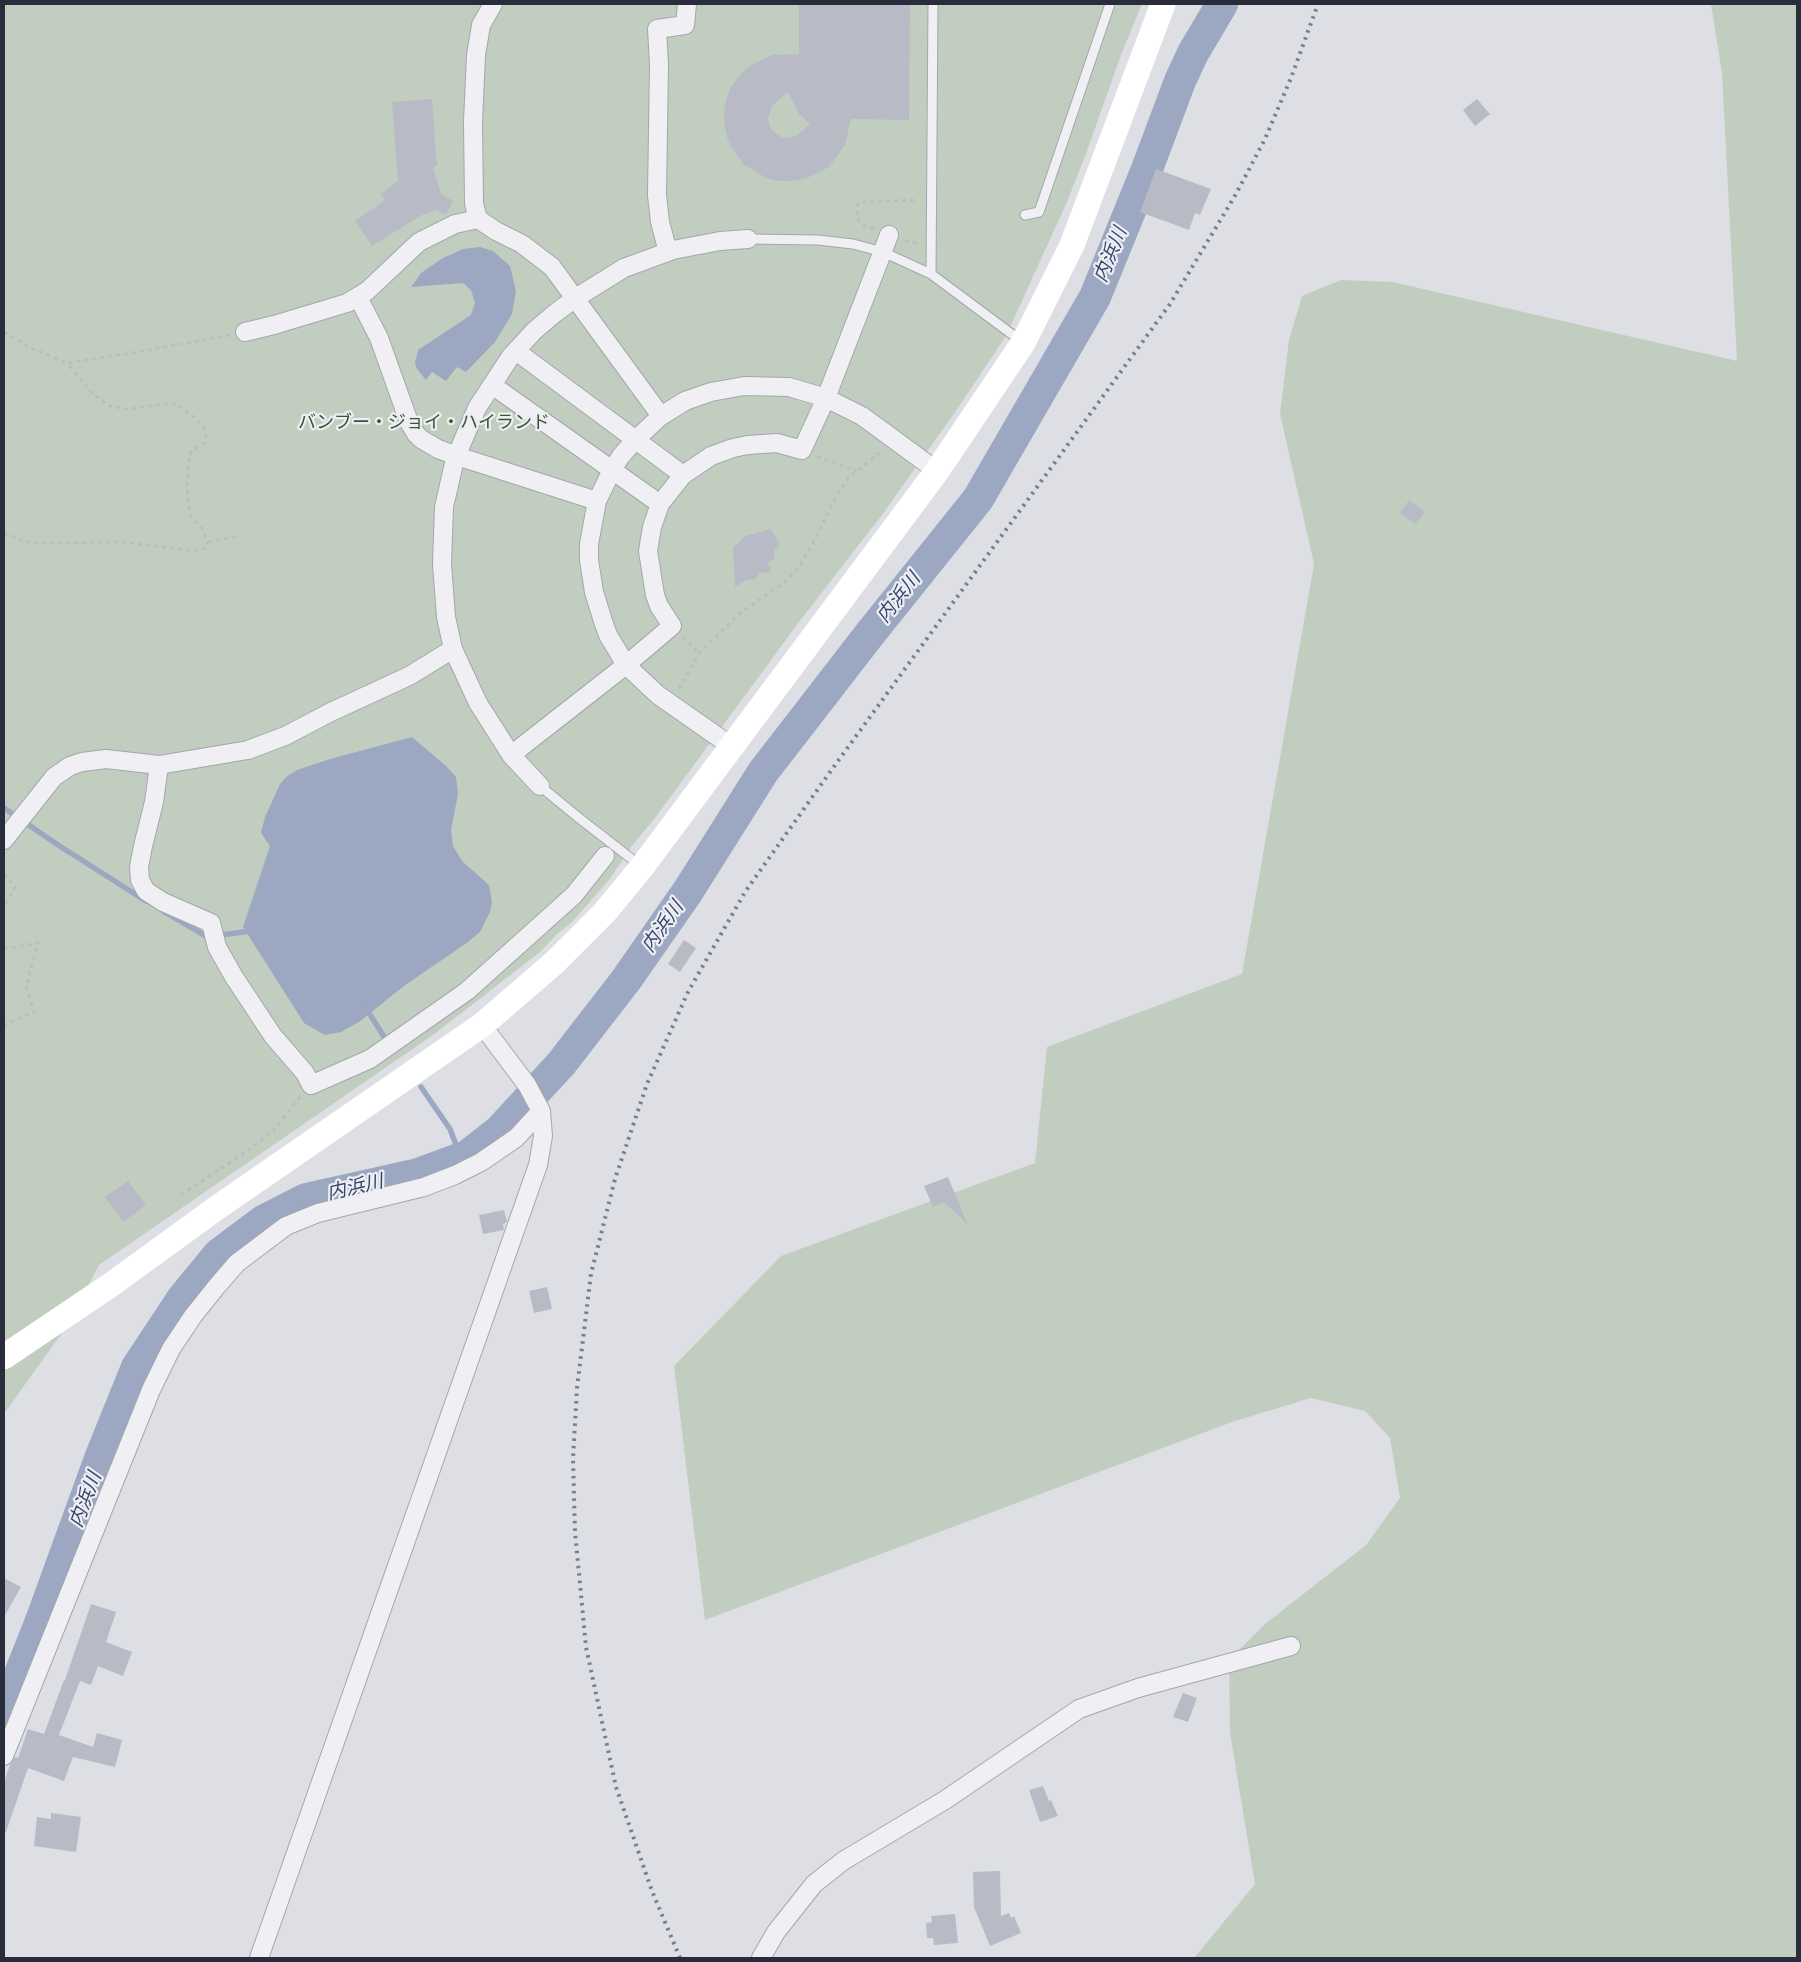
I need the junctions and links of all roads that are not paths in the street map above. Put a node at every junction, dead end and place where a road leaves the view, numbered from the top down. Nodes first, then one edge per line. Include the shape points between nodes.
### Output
1 (493, 4) edge
2 (687, 4) edge
3 (933, 4) edge
4 (1110, 4) edge
5 (1163, 4) edge
6 (1025, 215) dead end
7 (478, 219) junction
8 (889, 235) dead end
9 (748, 239) joint
10 (668, 252) junction
11 (883, 252) junction
12 (931, 274) junction
13 (358, 297) junction
14 (574, 299) junction
15 (245, 332) road end
16 (1024, 343) junction
17 (516, 351) junction
18 (492, 385) junction
19 (826, 398) junction
20 (661, 416) junction
21 (635, 440) junction
22 (456, 456) junction
23 (612, 470) junction
24 (937, 471) junction
25 (683, 475) junction
26 (597, 501) junction
27 (660, 504) junction
28 (453, 650) junction
29 (626, 665) junction
30 (731, 746) junction
31 (511, 755) junction
32 (159, 765) junction
33 (540, 786) joint
34 (4, 840) edge
35 (610, 851) junction
36 (642, 866) junction
37 (482, 1025) junction
38 (538, 1106) junction
39 (4, 1357) edge
40 (1291, 1646) dead end
41 (4, 1756) edge
42 (259, 1958) edge
43 (761, 1958) edge

1 - 7 street via 482,25 476,55 473,122 474,204
2 - 10 street via 685,25 657,29 657,195
3 - 12 lane
4 - 6 lane via 1039,212
5 - 16 street via 1072,245
7 - 13 street via 455,224 419,242
7 - 14 street via 552,266
8 - 11 street
9 - 10 street
9 - 11 lane via 818,240
10 - 14 street via 624,268
11 - 12 lane
11 - 19 street
12 - 16 lane
13 - 15 street via 342,305
13 - 22 street via 379,338 416,434 438,449
14 - 17 street via 534,331
14 - 20 street
16 - 24 street
17 - 18 street
17 - 21 street
18 - 22 street via 477,408
18 - 23 street
19 - 20 street via 788,387 744,386 685,401
19 - 24 street via 862,416
19 - 25 street via 802,450 777,444 733,448 711,456
20 - 21 street
21 - 23 street
21 - 25 street
22 - 26 street
22 - 28 street via 444,507 442,564 446,617
23 - 26 street
23 - 27 street
24 - 30 street
25 - 27 street
26 - 29 street via 589,544 594,592 608,635
27 - 29 street via 648,551 655,595 672,626
28 - 31 street via 478,703
28 - 32 street via 409,676 273,742 248,750
29 - 30 street via 658,695
29 - 31 street
30 - 36 street
31 - 33 street
32 - 34 street via 106,759 70,766 54,777
32 - 35 street via 154,802 142,846 140,880 146,892 211,923 217,948 234,977 311,1085 370,1059 467,991 574,895
33 - 35 lane
35 - 36 lane
36 - 37 street via 605,912 554,963
37 - 38 street via 527,1085
37 - 39 street
38 - 41 street via 516,1138 481,1162 424,1187 318,1213 286,1226 237,1263 217,1286 171,1349 151,1390
38 - 42 street via 543,1136 538,1165
40 - 43 street via 1138,1688 1079,1709 945,1800 843,1861 814,1884 776,1932

